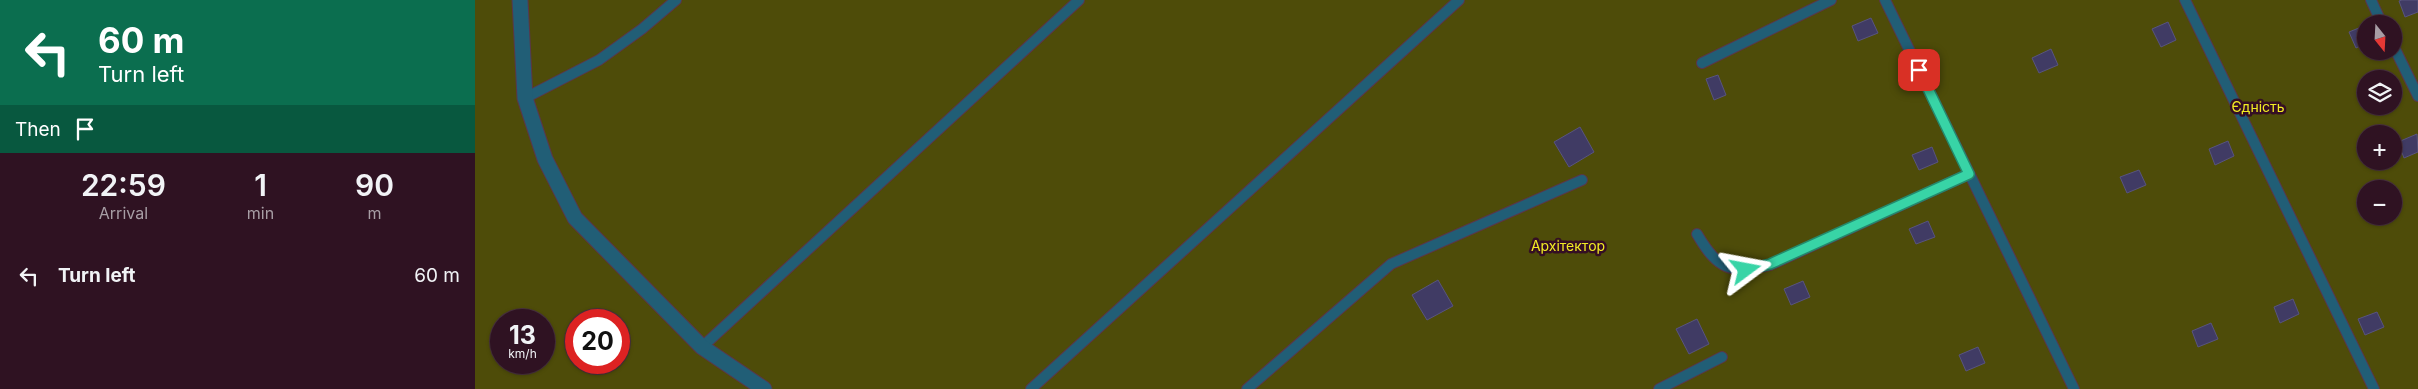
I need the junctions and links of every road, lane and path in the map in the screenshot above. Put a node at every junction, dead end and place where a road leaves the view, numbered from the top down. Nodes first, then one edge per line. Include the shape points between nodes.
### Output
1 (520, 0) edge
2 (676, 0) edge
3 (1079, 0) edge
4 (1459, 0) edge
5 (1831, 0) edge
6 (1885, 0) edge
7 (2185, 0) edge
8 (2371, 0) edge
9 (2378, 15) edge
10 (2400, 60) edge
11 (1703, 64) dead end
12 (2418, 96) edge
13 (525, 98) junction
14 (1969, 174) junction
15 (1581, 180) dead end
16 (1697, 234) dead end
17 (702, 347) junction
18 (1722, 357) dead end
19 (764, 389) edge
20 (1031, 389) edge
21 (1247, 389) edge
22 (1659, 389) edge
23 (2074, 389) edge
24 (2374, 389) edge

1 - 13 street
2 - 13 lane via 599,60
3 - 17 lane
4 - 20 lane
5 - 11 lane
6 - 14 lane
7 - 24 lane
8 - 9 lane
10 - 12 lane
13 - 17 street via 545,159 575,218
14 - 16 lane via 1770,264 1746,270 1727,267 1710,256
14 - 23 lane
15 - 21 lane via 1391,264
17 - 19 street
18 - 22 lane

